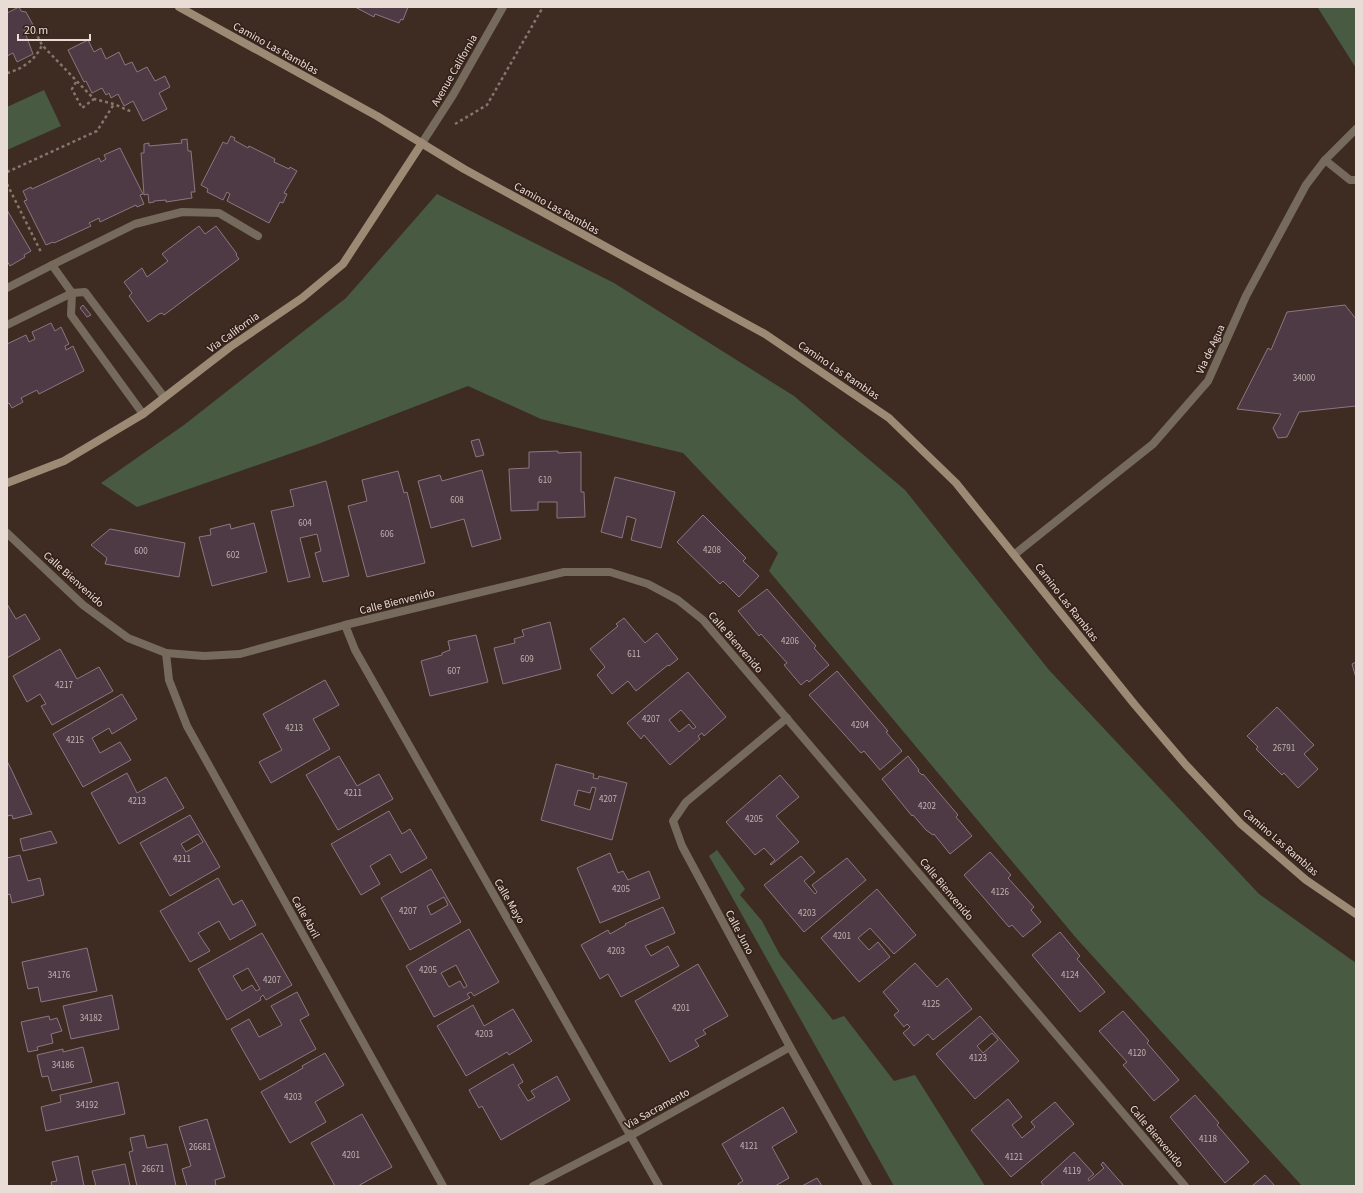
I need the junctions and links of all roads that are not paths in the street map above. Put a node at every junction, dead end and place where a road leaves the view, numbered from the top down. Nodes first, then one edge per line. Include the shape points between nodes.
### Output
1 (179, 7) edge
2 (503, 7) edge
3 (1356, 129) edge
4 (422, 144) junction
5 (1325, 160) junction
6 (1356, 180) edge
7 (258, 236) dead end
8 (52, 265) junction
9 (7, 288) edge
10 (72, 293) junction
11 (7, 325) edge
12 (164, 397) junction
13 (143, 414) junction
14 (7, 483) edge
15 (7, 533) edge
16 (1015, 554) junction
17 (345, 625) junction
18 (166, 653) junction
19 (787, 718) junction
20 (1356, 914) edge
21 (790, 1047) junction
22 (630, 1136) junction
23 (443, 1186) edge
24 (533, 1186) edge
25 (659, 1186) edge
26 (868, 1186) edge
27 (1185, 1186) edge

1 - 4 main road, Camino Las Ramblas via 377,116
2 - 4 street, Avenue California
3 - 5 street, Via de Agua
4 - 12 main road, Via California via 343,264 302,298
4 - 16 main road, Camino Las Ramblas via 765,334 889,418 956,483
5 - 6 street via 1350,180
5 - 16 street, Via de Agua via 1306,185 1246,296 1208,381 1153,444
7 - 8 street via 219,213 182,212 135,224
8 - 9 street
8 - 10 street
10 - 11 street
10 - 12 street via 85,292
10 - 13 street via 71,315
12 - 13 main road, Via California
13 - 14 main road, Via California via 64,461
15 - 18 street, Calle Bienvenido via 83,605 128,638
16 - 20 main road, Camino Las Ramblas via 1140,711 1241,824 1306,880
17 - 18 street, Calle Bienvenido via 240,654 204,656
17 - 19 street, Calle Bienvenido via 564,572 610,572 648,584 678,600 703,620
17 - 22 street, Calle Mayo via 355,650
18 - 23 street, Calle Abril via 169,680 187,726
19 - 21 street, Calle Juno via 686,802 673,821 682,846
19 - 27 street, Calle Bienvenido
21 - 22 street, Via Sacramento
21 - 26 street, Calle Juno
22 - 24 street, Via Sacramento
22 - 25 street, Calle Mayo

